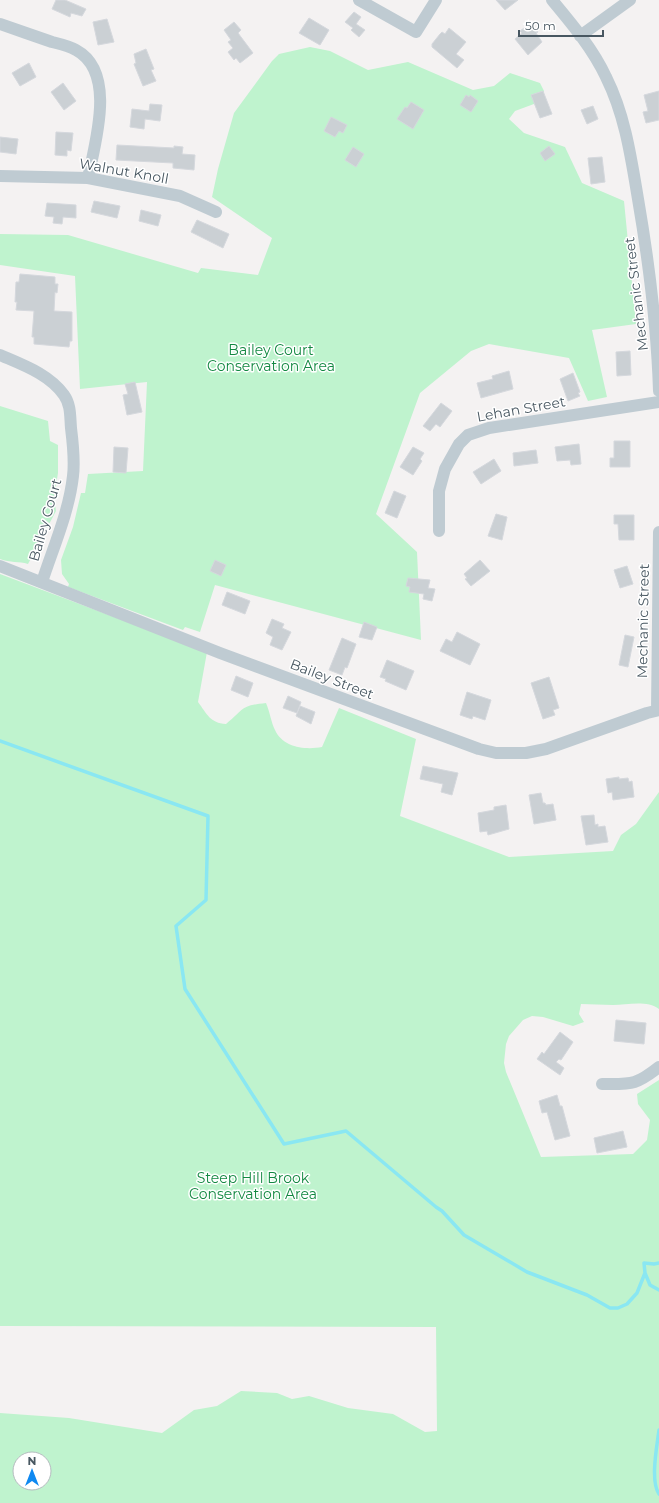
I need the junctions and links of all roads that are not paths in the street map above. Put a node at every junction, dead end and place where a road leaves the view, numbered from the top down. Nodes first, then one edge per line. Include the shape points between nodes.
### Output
1 (359, 0) edge
2 (436, 0) edge
3 (552, 0) edge
4 (630, 0) edge
5 (0, 24) edge
6 (580, 36) junction
7 (0, 176) edge
8 (88, 178) junction
9 (216, 212) dead end
10 (0, 355) edge
11 (659, 391) edge
12 (659, 402) edge
13 (439, 531) dead end
14 (659, 532) edge
15 (0, 566) edge
16 (42, 582) junction
17 (658, 710) edge
18 (659, 1067) edge
19 (602, 1084) dead end

1 - 2 street via 416,32
3 - 6 street, Mechanic Street
4 - 6 street
5 - 8 street via 76,50 92,65 97,76 100,104
6 - 11 street, Mechanic Street via 606,76 628,140 653,305
7 - 8 street, Walnut Knoll
8 - 9 street, Walnut Knoll via 180,196
10 - 16 street, Bailey Court via 48,379 64,395 69,406 73,476 65,513
12 - 13 street, Lehan Street via 489,428 468,435 458,444 445,468 439,491
14 - 17 street, Mechanic Street
15 - 16 street, Bailey Street
16 - 17 street, Bailey Street via 363,707 446,738 496,753 526,753 546,749
18 - 19 street via 643,1080 629,1084

